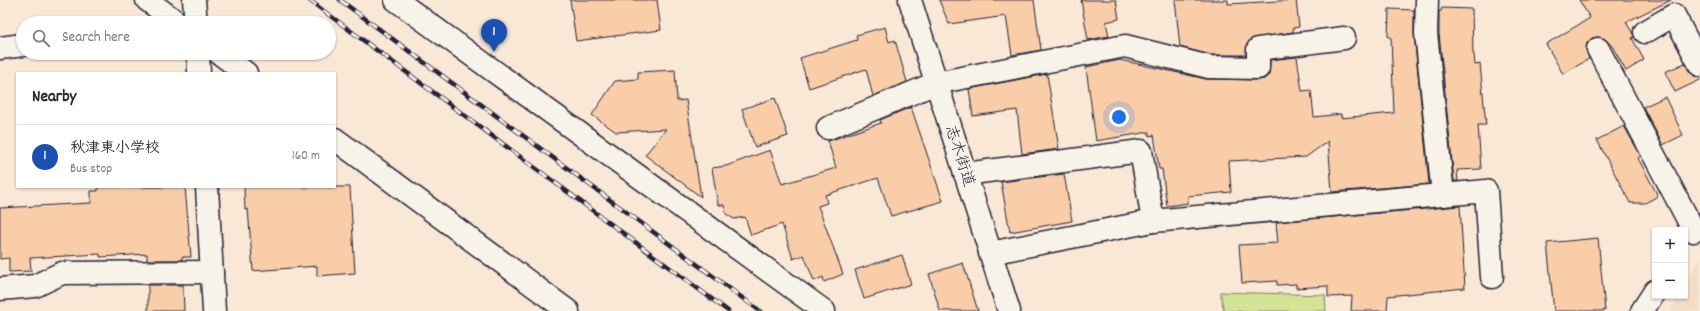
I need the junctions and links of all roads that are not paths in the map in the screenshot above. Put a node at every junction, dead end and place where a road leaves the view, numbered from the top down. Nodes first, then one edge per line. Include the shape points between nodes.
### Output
1 (396, 0) edge
2 (910, 0) edge
3 (1427, 0) edge
4 (1645, 32) dead end
5 (1344, 38) dead end
6 (16, 46) edge
7 (0, 48) edge
8 (1598, 49) dead end
9 (198, 60) edge
10 (228, 60) edge
11 (1700, 65) edge
12 (199, 72) edge
13 (245, 72) edge
14 (936, 83) junction
15 (828, 128) dead end
16 (336, 140) edge
17 (965, 174) junction
18 (207, 188) edge
19 (1444, 195) junction
20 (1153, 221) junction
21 (1695, 231) edge
22 (990, 253) junction
23 (212, 272) junction
24 (1492, 277) dead end
25 (0, 289) edge
26 (1652, 296) edge
27 (214, 311) edge
28 (568, 311) edge
29 (824, 311) edge
30 (1009, 311) edge
31 (1642, 311) edge

1 - 29 street
2 - 14 street, 志木街道
3 - 19 street via 1426,33
4 - 11 street via 1674,16
5 - 14 street via 1258,49 1258,68 1210,67 1125,46
6 - 7 street
8 - 21 street
9 - 12 street
10 - 13 street
14 - 15 street
14 - 17 street, 志木街道
16 - 28 street
17 - 20 street via 1141,151
17 - 22 street, 志木街道
18 - 23 street
19 - 20 street
19 - 24 street via 1486,191
20 - 22 street
22 - 30 street, 志木街道
23 - 25 street via 62,273 36,286
23 - 27 street
26 - 31 street

